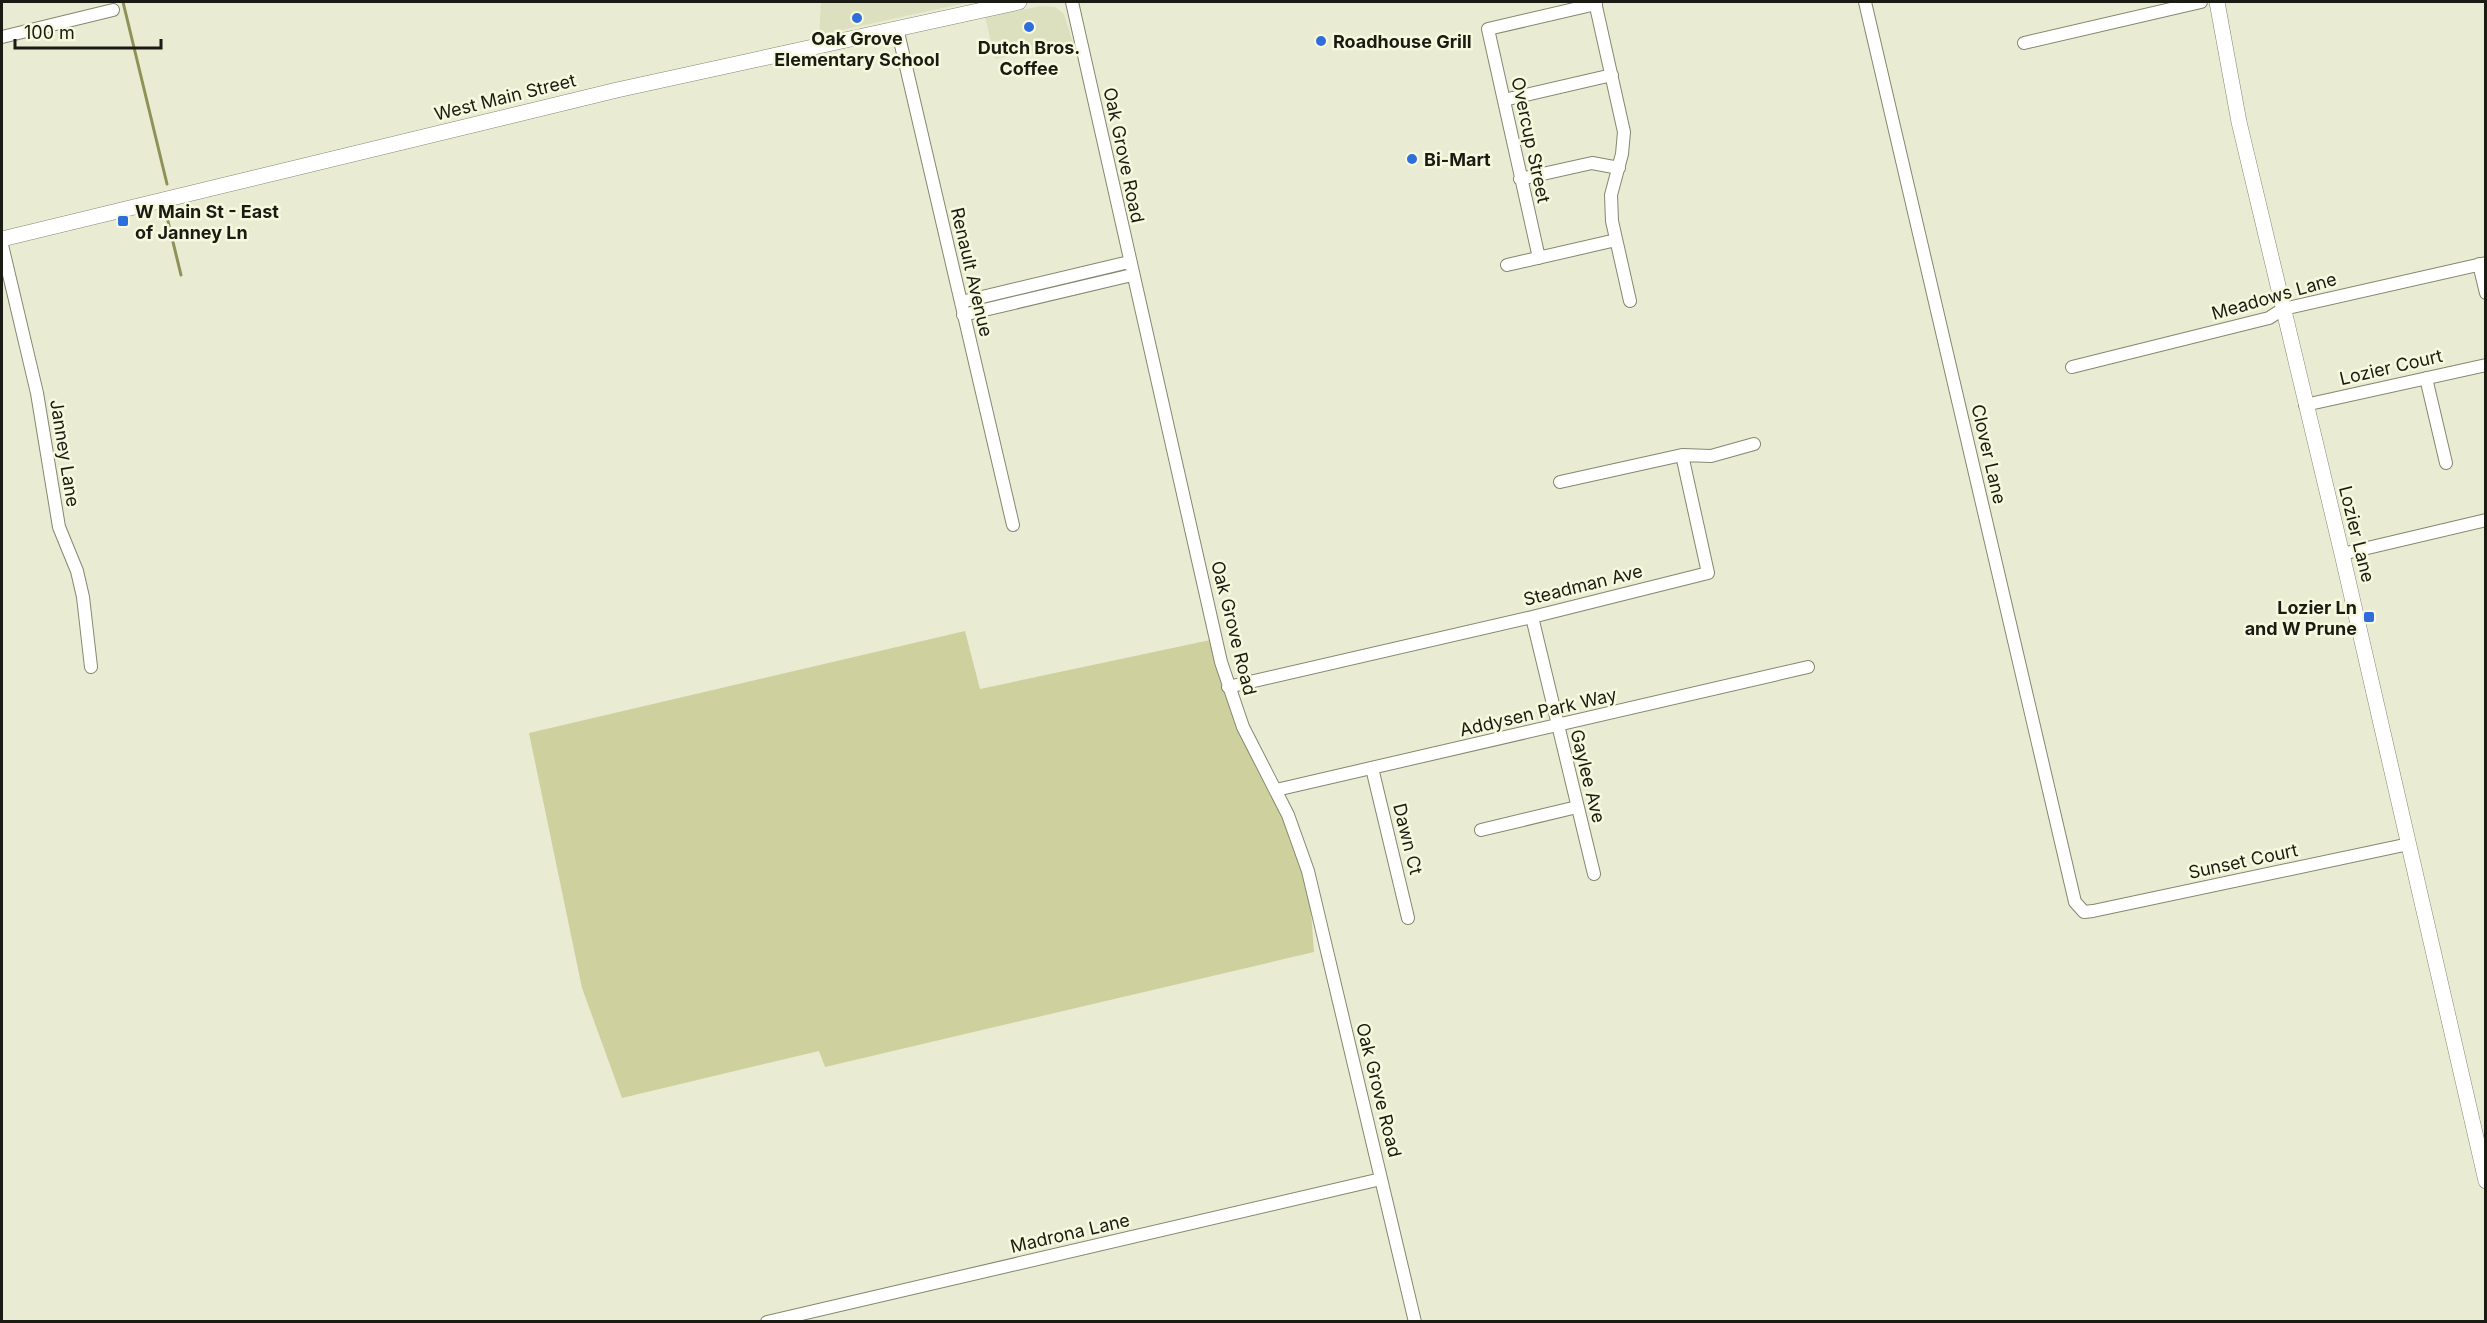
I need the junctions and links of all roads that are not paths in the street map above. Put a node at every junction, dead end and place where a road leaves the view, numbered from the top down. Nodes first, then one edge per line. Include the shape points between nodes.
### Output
1 (1018, 2) edge
2 (1072, 2) edge
3 (1865, 2) edge
4 (2201, 2) edge
5 (2217, 2) edge
6 (1596, 3) edge
7 (113, 10) dead end
8 (897, 28) junction
9 (2, 37) edge
10 (2024, 43) dead end
11 (1612, 75) junction
12 (1504, 100) junction
13 (1619, 168) junction
14 (1520, 179) junction
15 (2, 239) edge
16 (1616, 240) junction
17 (2, 245) edge
18 (1539, 258) junction
19 (1129, 262) junction
20 (2482, 263) edge
21 (1507, 265) dead end
22 (1132, 275) junction
23 (2486, 293) edge
24 (1630, 301) dead end
25 (961, 302) junction
26 (2283, 309) junction
27 (963, 315) junction
28 (2486, 365) edge
29 (2072, 367) dead end
30 (2426, 378) junction
31 (2305, 405) junction
32 (1754, 444) dead end
33 (1682, 455) junction
34 (2446, 463) dead end
35 (1560, 482) dead end
36 (2486, 520) edge
37 (1013, 525) dead end
38 (2342, 554) junction
39 (1532, 617) junction
40 (91, 667) dead end
41 (1808, 667) dead end
42 (1228, 687) junction
43 (1558, 727) junction
44 (1372, 768) junction
45 (1276, 790) junction
46 (1577, 807) junction
47 (1481, 830) dead end
48 (2409, 844) junction
49 (1594, 874) dead end
50 (2084, 912) joint
51 (1408, 918) dead end
52 (1381, 1179) junction
53 (2486, 1181) edge
54 (767, 1322) edge
55 (1415, 1322) edge

1 - 8 main road, West Main Street
2 - 19 street, Oak Grove Road
3 - 50 street, Clover Lane via 2060,844 2075,902
4 - 10 street
5 - 26 main road, Lozier Lane via 2233,96
6 - 11 street
6 - 12 street, Overcup Street via 1488,28
7 - 9 street
8 - 15 main road, West Main Street via 607,93
8 - 25 street, Renault Avenue
11 - 12 street
11 - 13 street via 1624,132
12 - 14 street, Overcup Street
13 - 14 street via 1592,163
13 - 16 street via 1611,195
14 - 18 street, Overcup Street
16 - 18 street
16 - 24 street
17 - 40 street, Janney Lane via 38,393 59,527 83,597
18 - 21 street
19 - 22 street, Oak Grove Road
19 - 25 street
20 - 23 street
20 - 26 street, Meadows Lane
22 - 27 street
22 - 42 street, Oak Grove Road
25 - 27 street, Renault Avenue
26 - 29 street, Meadows Lane via 2269,318
26 - 31 main road, Lozier Lane
27 - 37 street, Renault Avenue
28 - 30 street, Lozier Court
30 - 31 street, Lozier Court
30 - 34 street
31 - 38 main road, Lozier Lane
32 - 33 street via 1711,456
33 - 35 street
33 - 39 street, Steadman Ave via 1708,573
36 - 38 street
38 - 48 main road, Lozier Lane
39 - 42 street, Steadman Ave
39 - 43 street, Gaylee Ave
41 - 43 street, Addysen Park Way
42 - 45 street, Oak Grove Road via 1243,727
43 - 44 street, Addysen Park Way
43 - 46 street, Gaylee Ave
44 - 45 street, Addysen Park Way
44 - 51 street, Dawn Ct
45 - 52 street, Oak Grove Road via 1308,871
46 - 47 street
46 - 49 street, Gaylee Ave
48 - 50 street, Sunset Court
48 - 53 main road, Lozier Lane
52 - 54 street, Madrona Lane
52 - 55 street, Oak Grove Road

